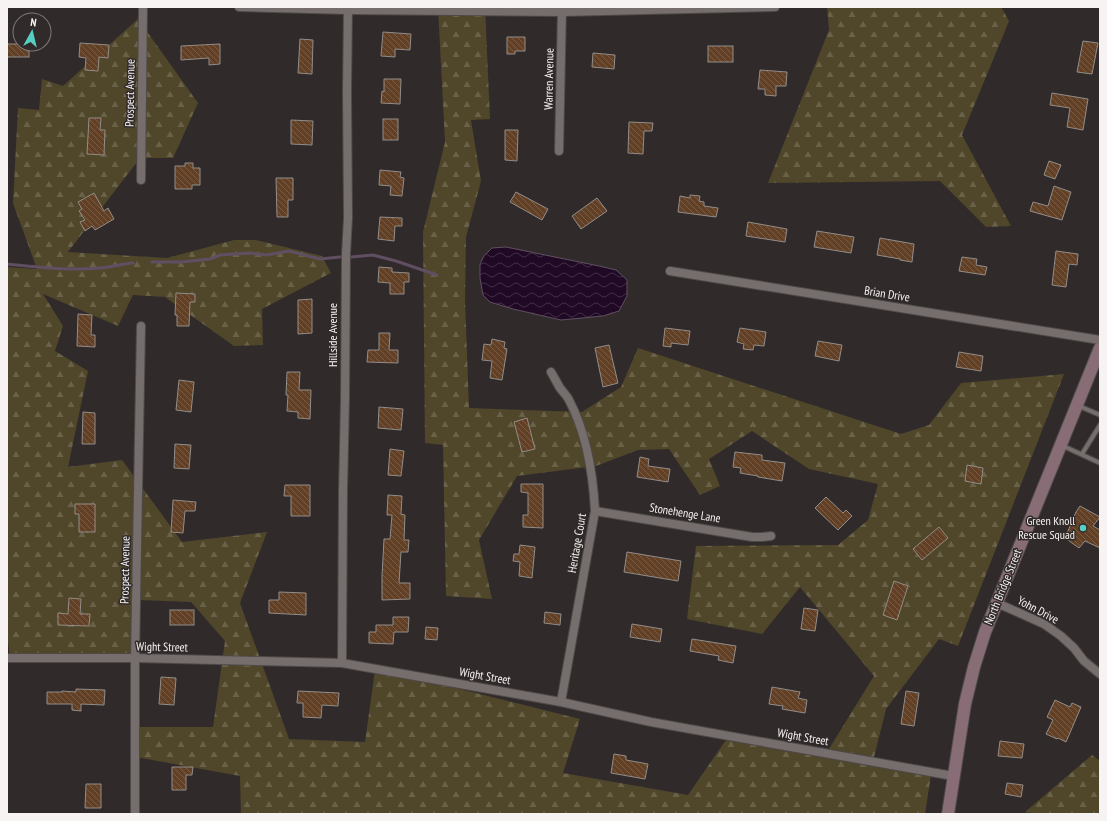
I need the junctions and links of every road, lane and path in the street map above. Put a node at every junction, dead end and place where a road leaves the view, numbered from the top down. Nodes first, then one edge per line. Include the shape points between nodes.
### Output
1 (143, 7) edge
2 (239, 7) edge
3 (775, 7) edge
4 (348, 9) edge
5 (562, 10) edge
6 (559, 151) dead end
7 (141, 180) dead end
8 (670, 271) dead end
9 (141, 326) dead end
10 (1100, 340) edge
11 (1100, 348) edge
12 (551, 372) dead end
13 (1077, 405) junction
14 (1100, 415) edge
15 (1100, 425) edge
16 (1061, 445) junction
17 (1082, 454) junction
18 (1100, 463) edge
19 (595, 510) junction
20 (771, 536) dead end
21 (997, 602) junction
22 (7, 658) edge
23 (135, 658) junction
24 (342, 663) junction
25 (1100, 674) edge
26 (560, 702) junction
27 (953, 776) junction
28 (135, 814) edge
29 (948, 814) edge

1 - 7 street, Prospect Avenue
2 - 4 street
3 - 5 street
4 - 5 street
4 - 24 street, Hillside Avenue
5 - 6 street, Warren Avenue
8 - 10 street, Brian Drive
9 - 23 street, Prospect Avenue
11 - 13 street, North Bridge Street
12 - 19 street, Heritage Court via 569,400 582,431 593,482
13 - 14 lane
13 - 16 street, North Bridge Street
15 - 17 lane
16 - 17 lane
16 - 21 street, North Bridge Street
17 - 18 lane
19 - 20 street, Stonehenge Lane via 752,537
19 - 26 street, Heritage Court
21 - 25 street, Yohn Drive via 1044,624 1061,636
21 - 27 street, North Bridge Street via 974,667
22 - 23 street, Wight Street
23 - 24 street, Wight Street
23 - 28 street, Prospect Avenue
24 - 26 street, Wight Street
26 - 27 street, Wight Street via 651,722
27 - 29 street, North Bridge Street

